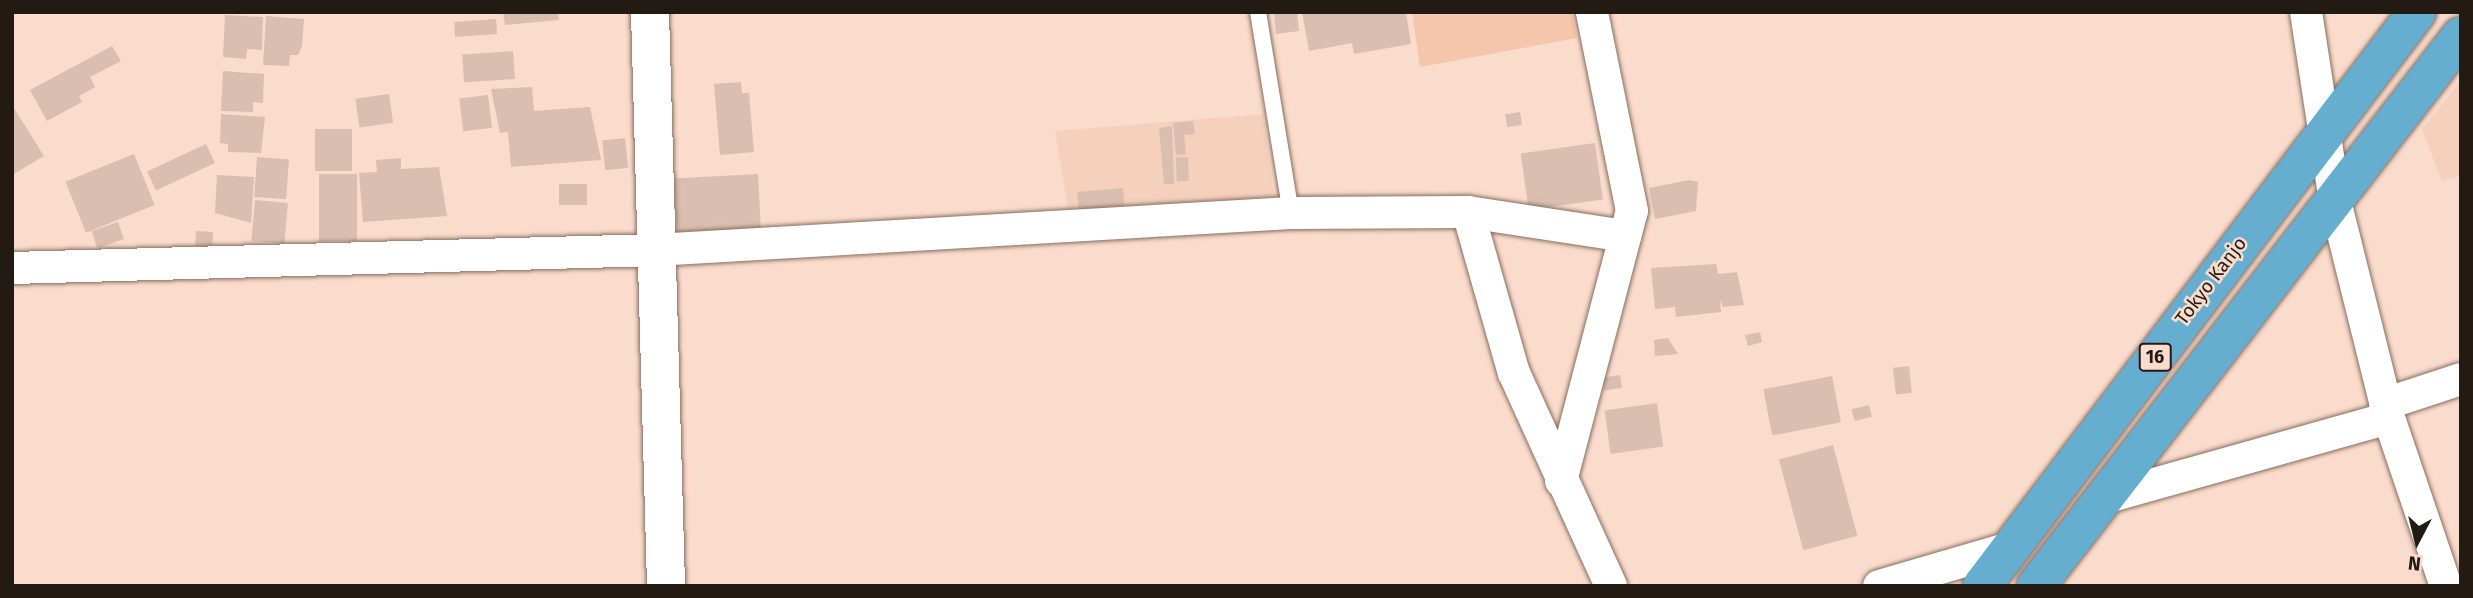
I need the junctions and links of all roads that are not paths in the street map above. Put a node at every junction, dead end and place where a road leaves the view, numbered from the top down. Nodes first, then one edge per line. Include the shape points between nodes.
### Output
1 (650, 12) edge
2 (1258, 12) edge
3 (1592, 12) edge
4 (2306, 12) edge
5 (2417, 12) edge
6 (2461, 36) edge
7 (2327, 128) junction
8 (2335, 201) junction
9 (1468, 212) junction
10 (1292, 213) junction
11 (1625, 236) junction
12 (654, 250) junction
13 (12, 268) edge
14 (2461, 379) edge
15 (2387, 411) junction
16 (1561, 481) junction
17 (2104, 498) junction
18 (2012, 547) junction
19 (666, 586) edge
20 (1611, 586) edge
21 (1880, 586) edge
22 (1982, 586) edge
23 (2036, 586) edge
24 (2446, 586) edge

1 - 12 street
2 - 10 lane
3 - 11 street via 1632,211
4 - 7 street
5 - 7 highway, Tokyo Kanjo / 16
6 - 8 highway, 16
7 - 8 street
7 - 18 highway, Tokyo Kanjo / 16
8 - 15 street
8 - 17 highway, 16
9 - 10 street
9 - 11 street
9 - 16 street via 1514,373
10 - 12 street
11 - 16 street
12 - 13 street
12 - 19 street
14 - 15 street
15 - 17 street
15 - 24 street
16 - 20 street
17 - 23 highway, 16
18 - 21 street
18 - 22 highway, Tokyo Kanjo / 16

